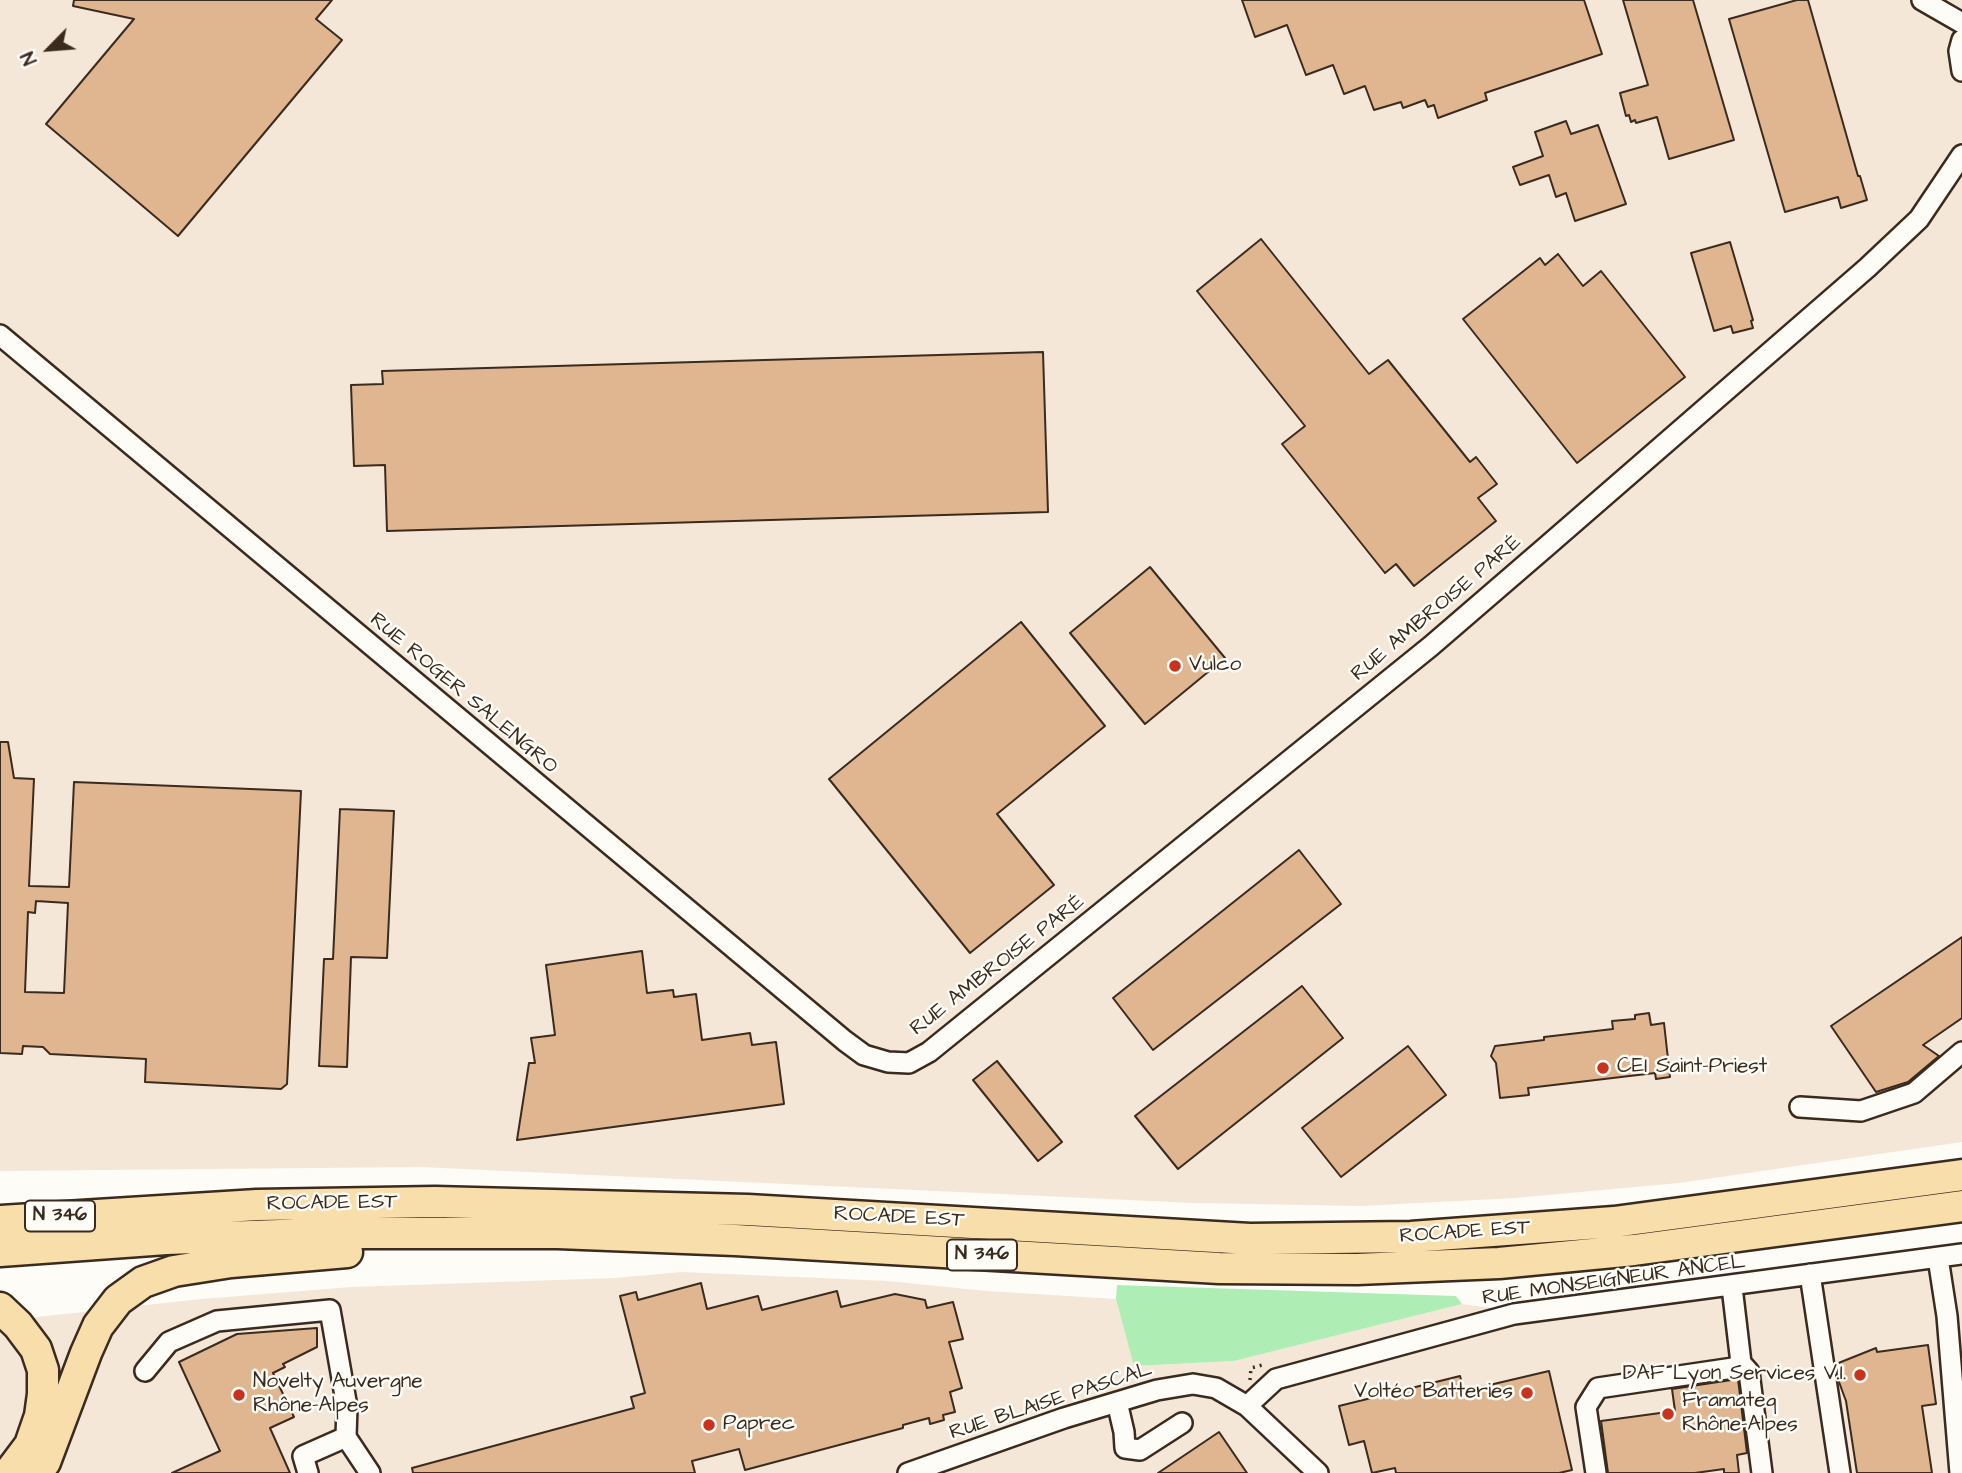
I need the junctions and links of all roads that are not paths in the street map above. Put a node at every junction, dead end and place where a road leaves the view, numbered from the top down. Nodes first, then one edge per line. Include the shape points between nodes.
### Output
1 (1922, 0) edge
2 (1962, 23) edge
3 (1962, 40) edge
4 (1962, 71) edge
5 (1962, 155) edge
6 (0, 335) edge
7 (1962, 1052) edge
8 (909, 1063) joint
9 (1800, 1107) dead end
10 (1962, 1175) edge
11 (0, 1204) edge
12 (1962, 1206) edge
13 (121, 1212) junction
14 (0, 1221) edge
15 (558, 1233) junction
16 (0, 1251) edge
17 (1962, 1254) edge
18 (1938, 1258) junction
19 (1810, 1275) junction
20 (1732, 1287) junction
21 (0, 1308) edge
22 (1741, 1363) junction
23 (145, 1371) dead end
24 (1117, 1402) junction
25 (1247, 1406) junction
26 (1182, 1423) dead end
27 (346, 1437) junction
28 (9, 1473) edge
29 (37, 1473) edge
30 (308, 1473) edge
31 (370, 1473) edge
32 (908, 1473) edge
33 (1318, 1473) edge
34 (1596, 1473) edge
35 (1762, 1473) edge
36 (1840, 1473) edge
37 (1960, 1473) edge

1 - 2 street
3 - 4 street
5 - 8 street, RUE AMBROISE PARÉ via 1919,219 1548,546 1410,664 929,1052
6 - 8 street, RUE ROGER SALENGRO via 845,1041 864,1055
7 - 9 street via 1914,1093 1861,1111
10 - 13 highway, ROCADE EST / N 346 via 1614,1222 1411,1237 1250,1239 748,1210 435,1202
11 - 13 highway via 101,1198
12 - 15 highway, ROCADE EST / N 346 via 1634,1250 1499,1263 1357,1269 1219,1268
13 - 14 highway, ROCADE EST / N 346
15 - 16 highway, ROCADE EST / N 346 via 338,1233
15 - 29 highway via 532,1249 331,1252 174,1271 143,1282 118,1300 98,1326
17 - 18 street, RUE MONSEIGNEUR ANCEL
18 - 19 street, RUE MONSEIGNEUR ANCEL
18 - 37 street
19 - 20 street, RUE MONSEIGNEUR ANCEL
19 - 36 street
20 - 22 street
20 - 25 street, RUE MONSEIGNEUR ANCEL via 1514,1314 1276,1379
21 - 28 highway via 36,1349 43,1370 40,1416 30,1445
22 - 34 street via 1733,1368 1598,1388 1586,1407
22 - 35 street via 1749,1372
23 - 27 street via 169,1342 217,1321 330,1310 347,1407
24 - 25 street, RUE BLAISE PASCAL via 1193,1384 1216,1388
24 - 26 street via 1125,1448 1140,1450
24 - 32 street, RUE BLAISE PASCAL
25 - 33 street, RUE BLAISE PASCAL
27 - 30 street via 303,1456
27 - 31 street

